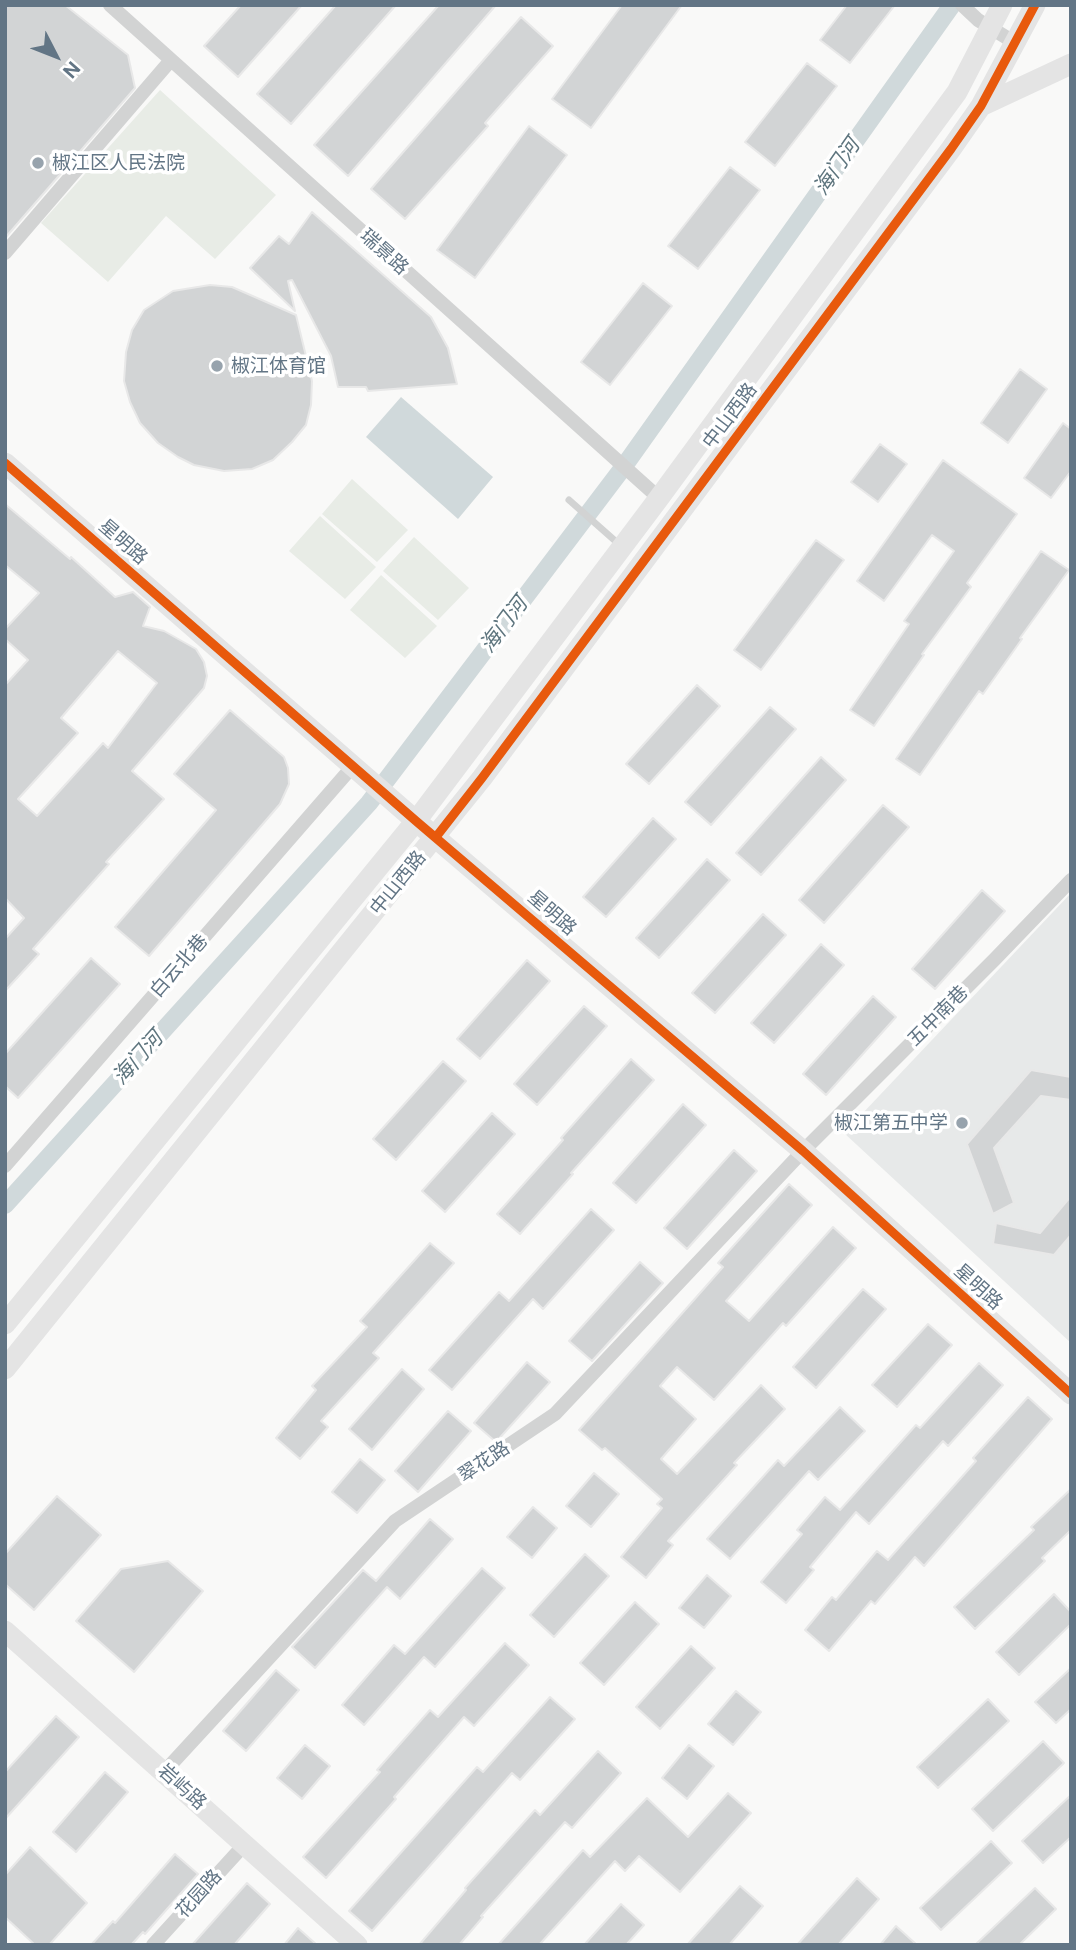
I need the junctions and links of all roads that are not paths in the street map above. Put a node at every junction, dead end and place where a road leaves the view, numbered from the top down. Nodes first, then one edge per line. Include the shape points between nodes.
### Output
1 (110, 5) edge
2 (962, 5) edge
3 (1002, 5) edge
4 (1035, 5) edge
5 (984, 24) junction
6 (1017, 44) junction
7 (171, 60) junction
8 (1071, 64) edge
9 (957, 92) junction
10 (981, 106) junction
11 (5, 253) edge
12 (5, 463) edge
13 (651, 491) junction
14 (569, 500) dead end
15 (622, 547) junction
16 (353, 766) junction
17 (411, 816) junction
18 (436, 837) junction
19 (1071, 880) edge
20 (803, 1151) junction
21 (5, 1166) edge
22 (5, 1324) edge
23 (5, 1369) edge
24 (1071, 1394) edge
25 (5, 1631) edge
26 (164, 1772) junction
27 (245, 1844) junction
28 (153, 1945) edge
29 (357, 1945) edge

1 - 7 street, 瑞景路
2 - 5 street
3 - 5 main road, 中山西路
4 - 6 main road, 中山西路
5 - 6 street
5 - 9 main road, 中山西路
6 - 10 main road, 中山西路
7 - 11 street
7 - 13 street, 瑞景路
8 - 10 main road
9 - 10 main road
9 - 13 main road, 中山西路
10 - 18 main road, 中山西路
12 - 16 main road, 星明路
13 - 15 main road, 中山西路
14 - 15 lane
15 - 17 main road, 中山西路
16 - 17 main road, 星明路
16 - 21 street, 白云北巷
17 - 18 main road, 星明路
17 - 22 main road, 中山西路
18 - 20 main road, 星明路
18 - 23 main road, 中山西路
19 - 20 street, 五中南巷
20 - 24 main road, 星明路
20 - 26 street, 翠花路 via 555,1414 395,1521
25 - 26 main road, 岩屿路
26 - 27 main road, 岩屿路
27 - 28 street, 花园路
27 - 29 main road, 岩屿路

